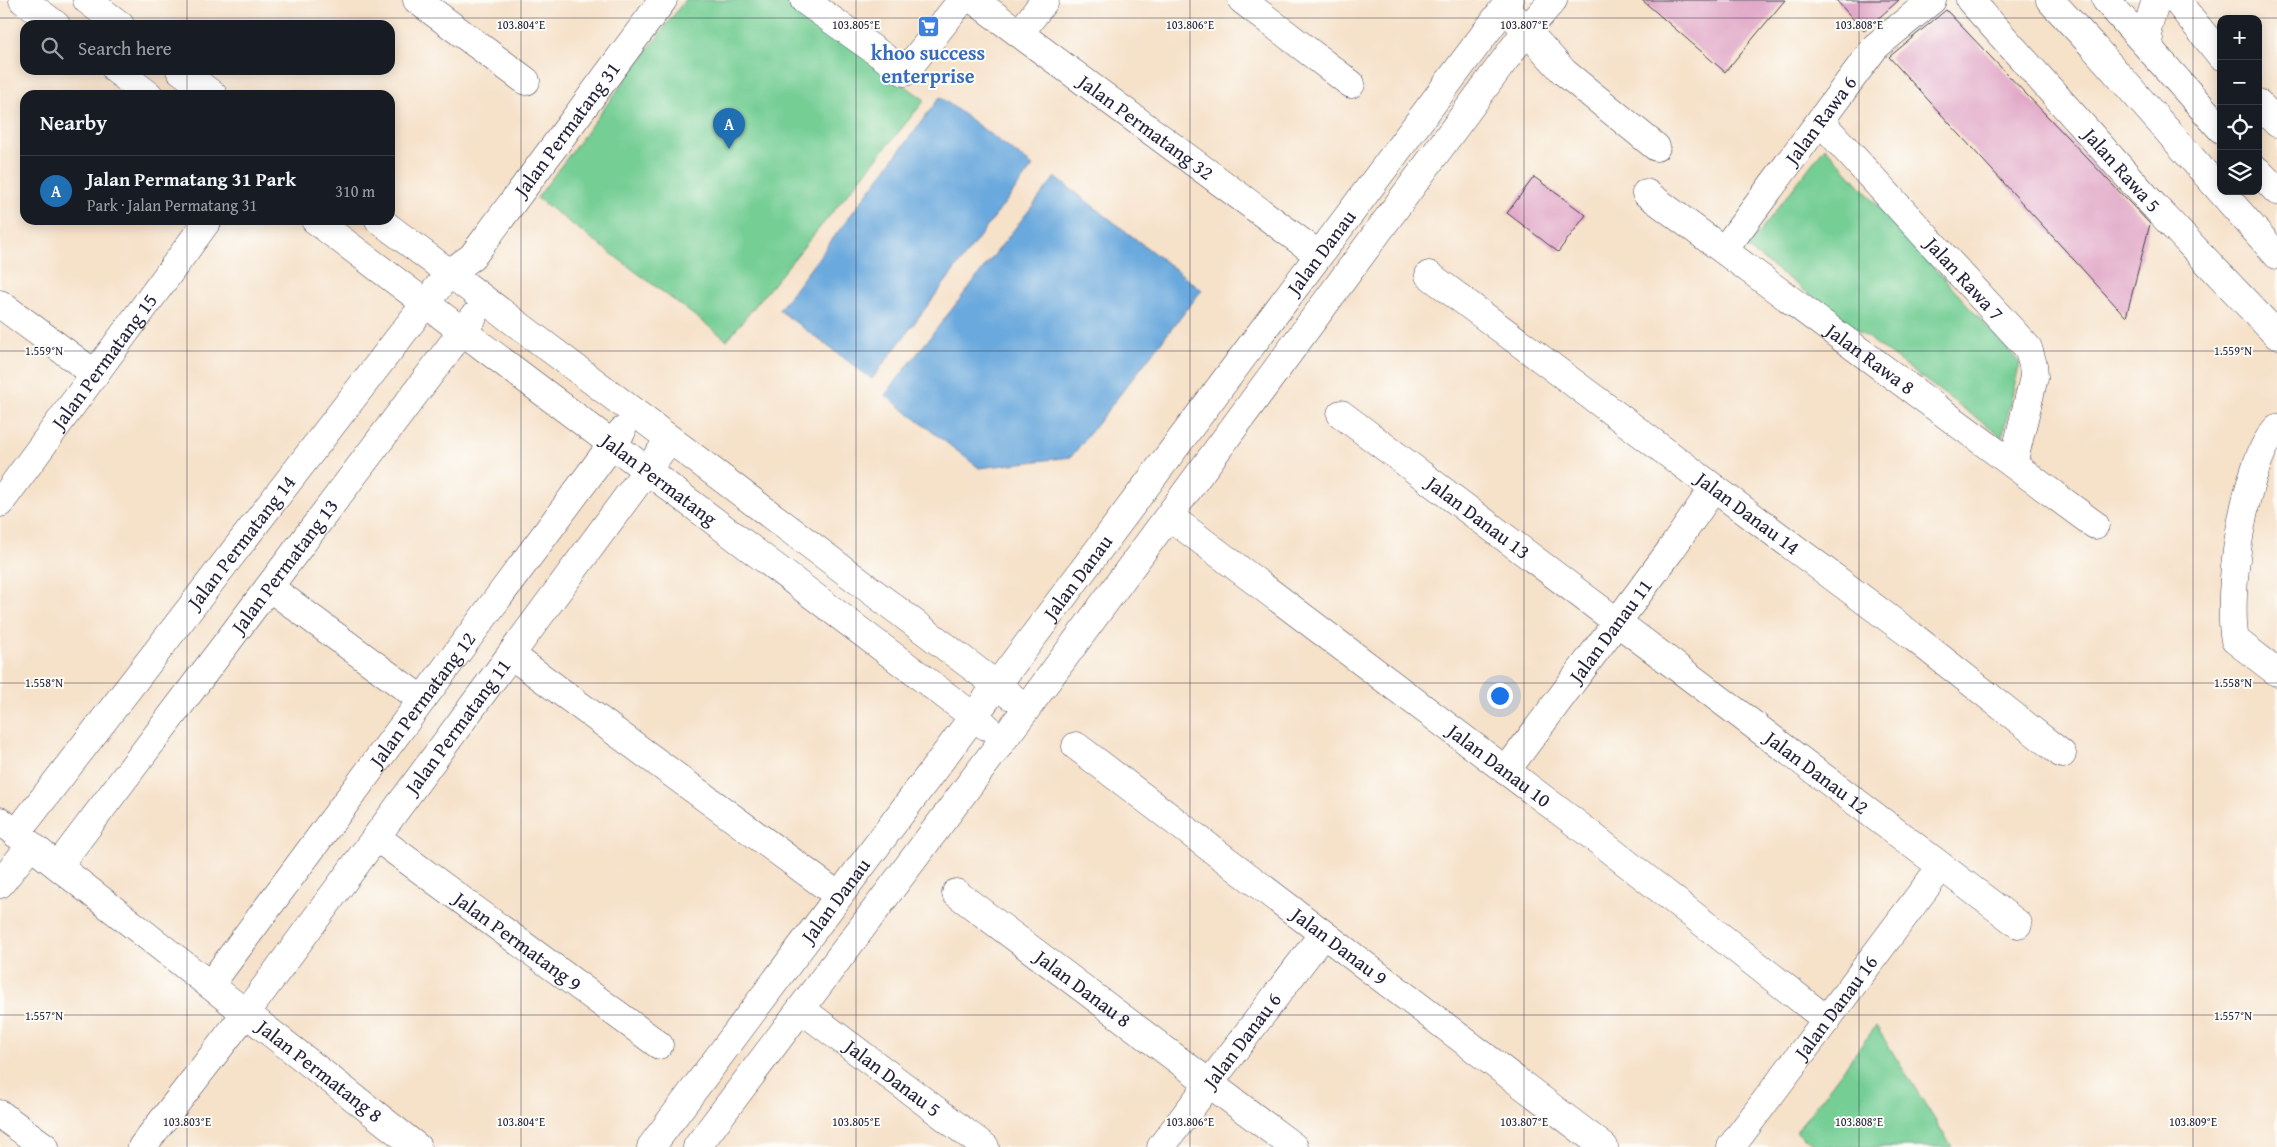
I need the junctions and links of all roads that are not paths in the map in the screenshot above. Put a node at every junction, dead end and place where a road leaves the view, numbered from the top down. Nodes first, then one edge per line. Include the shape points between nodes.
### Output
1 (23, 0) edge
2 (87, 0) edge
3 (417, 0) edge
4 (663, 0) edge
5 (804, 0) edge
6 (962, 0) edge
7 (974, 0) edge
8 (1045, 0) edge
9 (1242, 0) edge
10 (1553, 0) edge
11 (1932, 0) edge
12 (1970, 0) edge
13 (2050, 0) edge
14 (2144, 0) edge
15 (2156, 0) edge
16 (2176, 0) edge
17 (1504, 2) edge
18 (2115, 9) edge
19 (49, 20) edge
20 (113, 20) edge
21 (1526, 31) junction
22 (1020, 34) junction
23 (2151, 51) junction
24 (2217, 51) edge
25 (123, 75) edge
26 (187, 75) edge
27 (526, 81) dead end
28 (1351, 84) dead end
29 (142, 90) edge
30 (206, 90) edge
31 (2260, 105) edge
32 (1820, 122) junction
33 (2277, 123) edge
34 (2217, 125) edge
35 (1656, 147) dead end
36 (2262, 175) edge
37 (2277, 191) edge
38 (1646, 193) dead end
39 (204, 225) edge
40 (322, 225) edge
41 (385, 225) edge
42 (1724, 250) junction
43 (1319, 255) junction
44 (2277, 255) edge
45 (472, 257) junction
46 (449, 273) junction
47 (1429, 275) dead end
48 (485, 300) junction
49 (0, 304) edge
50 (426, 304) junction
51 (463, 332) junction
52 (2277, 335) edge
53 (95, 374) junction
54 (636, 413) junction
55 (1342, 414) dead end
56 (2277, 428) edge
57 (670, 439) junction
58 (612, 444) junction
59 (2013, 464) junction
60 (647, 471) junction
61 (1713, 489) junction
62 (0, 503) edge
63 (1169, 516) junction
64 (2095, 525) dead end
65 (270, 587) junction
66 (1618, 621) junction
67 (511, 655) junction
68 (2277, 672) edge
69 (996, 685) junction
70 (422, 700) junction
71 (1027, 708) junction
72 (973, 716) junction
73 (1003, 740) junction
74 (1076, 746) dead end
75 (2062, 754) dead end
76 (1506, 771) junction
77 (16, 833) edge
78 (376, 836) junction
79 (58, 866) junction
80 (1941, 867) junction
81 (0, 884) edge
82 (956, 893) dead end
83 (839, 896) junction
84 (2018, 924) dead end
85 (1323, 934) junction
86 (210, 985) junction
87 (801, 1009) junction
88 (246, 1013) junction
89 (1827, 1020) junction
90 (659, 1045) dead end
91 (1209, 1084) junction
92 (0, 1114) edge
93 (45, 1147) edge
94 (142, 1147) edge
95 (417, 1147) edge
96 (651, 1147) edge
97 (697, 1147) edge
98 (985, 1147) edge
99 (1161, 1147) edge
100 (1294, 1147) edge
101 (1604, 1147) edge
102 (1732, 1147) edge

1 - 19 street
2 - 20 street
3 - 27 street
4 - 45 street, Jalan Permatang 31
5 - 6 street via 905,72
7 - 22 street, Jalan Permatang 32
8 - 22 street
9 - 28 street
10 - 21 street, Jalan Danau
11 - 32 street, Jalan Rawa 6 via 1876,47
12 - 52 street, Jalan Rawa 5 via 2156,208
13 - 44 street
14 - 18 street
15 - 23 street via 2147,30
16 - 24 street
17 - 21 street
17 - 43 street, Jalan Danau
18 - 23 street
21 - 35 street via 1564,72
21 - 63 street, Jalan Danau
22 - 43 street, Jalan Permatang 32
23 - 34 street
25 - 29 street
26 - 30 street
31 - 33 street
32 - 42 street, Jalan Rawa 6
32 - 59 street, Jalan Rawa 7 via 2028,348 2034,377
36 - 37 street
38 - 42 street, Jalan Rawa 8
39 - 53 street, Jalan Permatang 15
40 - 50 street, Jalan Permatang
41 - 46 street, Jalan Permatang
42 - 59 street, Jalan Rawa 8
43 - 69 street, Jalan Danau
45 - 46 street, Jalan Permatang 14
45 - 48 street
46 - 48 street, Jalan Permatang
46 - 50 street, Jalan Permatang 14
47 - 61 street, Jalan Danau 14
48 - 51 street, Jalan Permatang 13
48 - 54 street, Jalan Permatang
49 - 53 street
50 - 51 street, Jalan Permatang
50 - 77 street, Jalan Permatang 14
51 - 58 street, Jalan Permatang
51 - 65 street, Jalan Permatang 13
53 - 62 street, Jalan Permatang 15
54 - 57 street, Jalan Permatang
54 - 58 street, Jalan Permatang 12
55 - 66 street, Jalan Danau 13
56 - 68 street via 2270,436 2250,480 2233,579 2232,624 2235,640
57 - 60 street, Jalan Permatang 11
57 - 69 street, Jalan Permatang
58 - 60 street, Jalan Permatang
58 - 70 street, Jalan Permatang 12
59 - 64 street, Jalan Rawa 8
60 - 67 street, Jalan Permatang 11
60 - 72 street, Jalan Permatang
61 - 66 street, Jalan Danau 11
61 - 75 street, Jalan Danau 14 via 1911,636
63 - 71 street, Jalan Danau
63 - 76 street, Jalan Danau 10
65 - 70 street
65 - 79 street, Jalan Permatang 13
66 - 76 street, Jalan Danau 11
66 - 80 street, Jalan Danau 12
67 - 78 street, Jalan Permatang 11
67 - 83 street
69 - 71 street, Jalan Permatang
69 - 72 street, Jalan Danau
70 - 86 street, Jalan Permatang 12
71 - 73 street, Jalan Danau
72 - 73 street, Jalan Permatang
72 - 83 street, Jalan Danau
73 - 87 street, Jalan Danau
74 - 85 street, Jalan Danau 9
76 - 89 street, Jalan Danau 10
77 - 79 street, Jalan Permatang 8
77 - 81 street, Jalan Permatang 14
78 - 88 street, Jalan Permatang 11
78 - 90 street, Jalan Permatang 9
79 - 86 street, Jalan Permatang 8
80 - 84 street, Jalan Danau 12
80 - 89 street, Jalan Danau 16
82 - 91 street, Jalan Danau 8
83 - 96 street, Jalan Danau
85 - 91 street, Jalan Danau 6
85 - 101 street, Jalan Danau 9
86 - 88 street, Jalan Permatang 8
87 - 97 street, Jalan Danau
87 - 98 street, Jalan Danau 5
88 - 94 street, Jalan Permatang 11
88 - 95 street, Jalan Permatang 8
89 - 102 street, Jalan Danau 16
91 - 99 street, Jalan Danau 6
91 - 100 street, Jalan Danau 8
92 - 93 street

